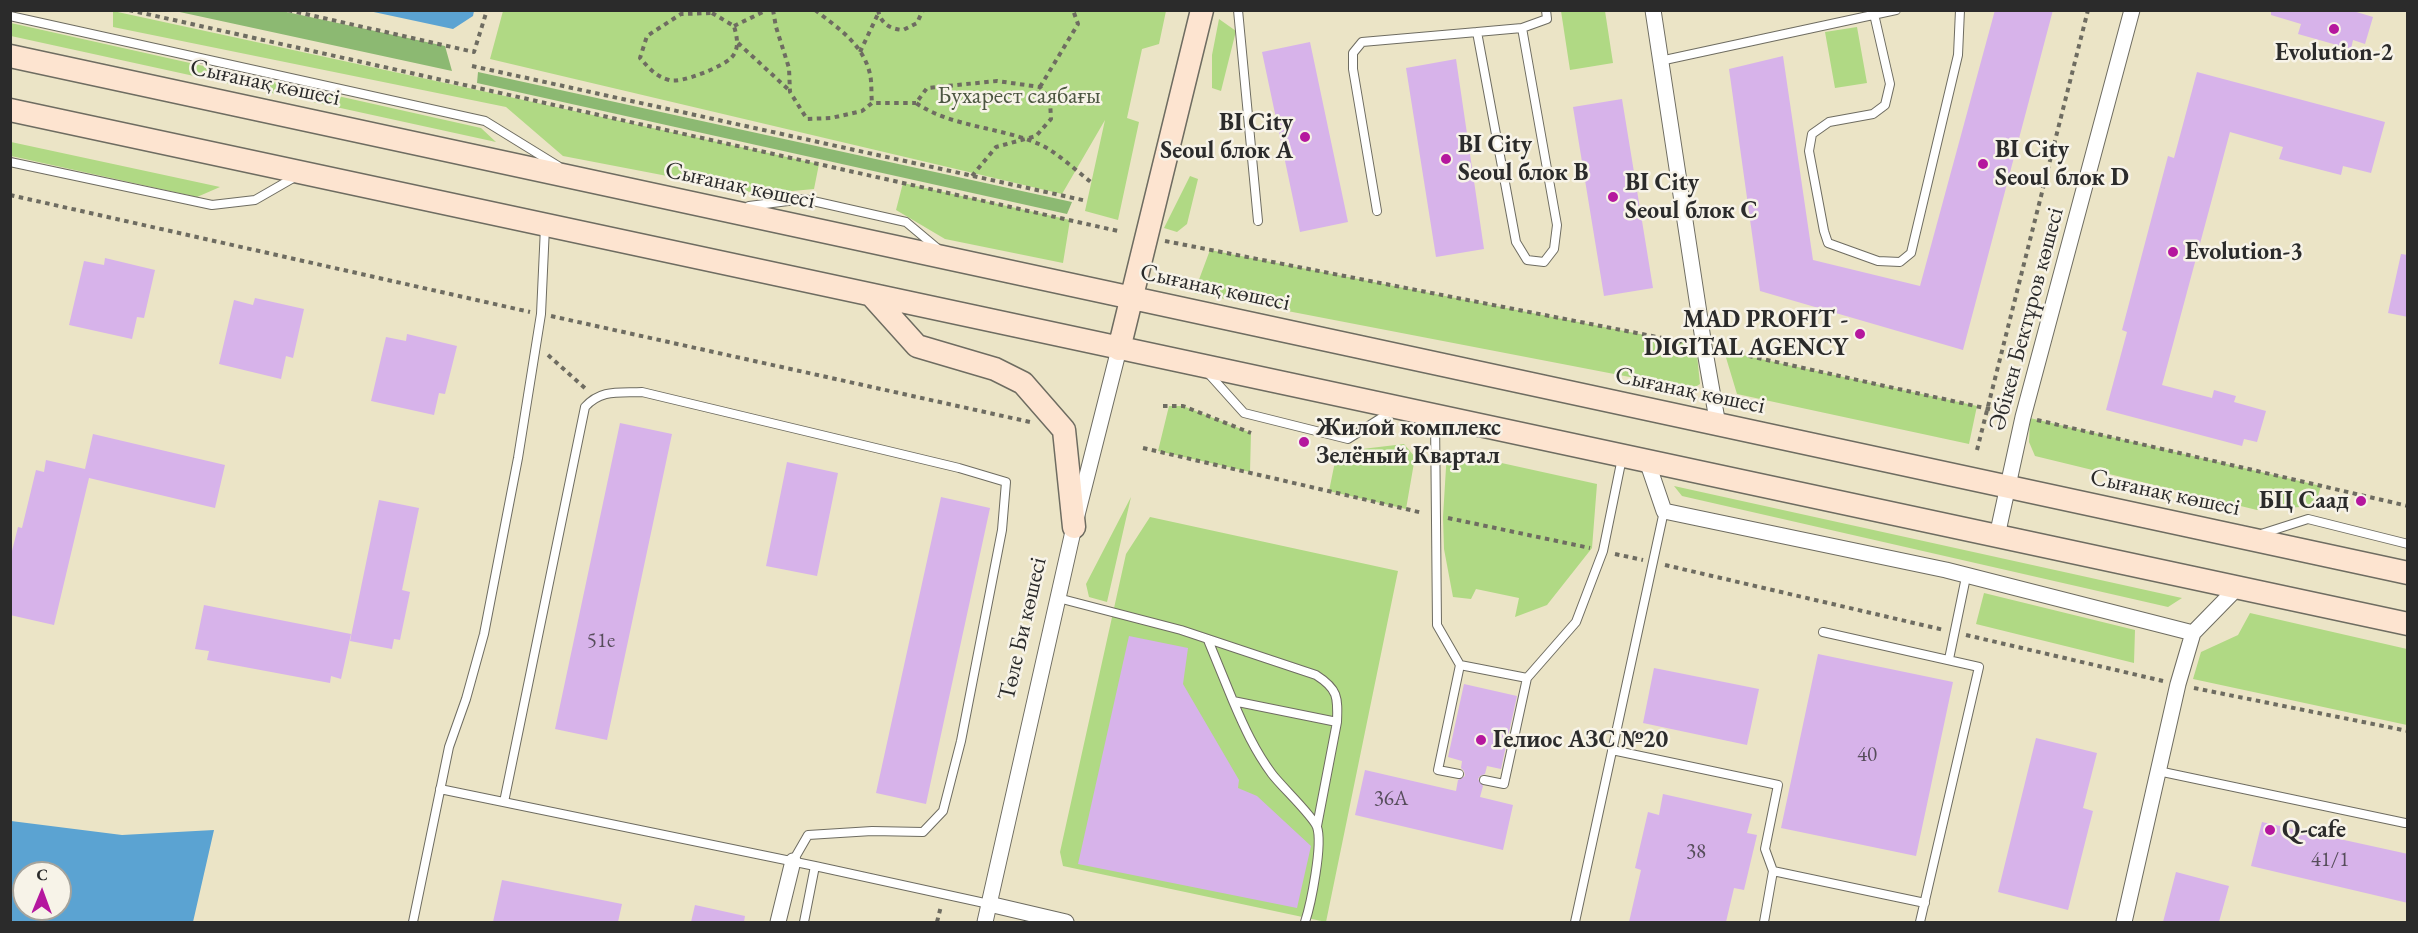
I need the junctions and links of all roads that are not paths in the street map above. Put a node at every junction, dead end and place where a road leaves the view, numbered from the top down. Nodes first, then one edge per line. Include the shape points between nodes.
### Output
1 (1238, 10) edge
2 (1546, 10) edge
3 (1653, 10) edge
4 (1896, 10) edge
5 (1960, 10) edge
6 (2132, 10) edge
7 (1204, 11) edge
8 (1874, 14) junction
9 (10, 16) edge
10 (1522, 28) junction
11 (1478, 32) junction
12 (10, 56) edge
13 (1660, 61) junction
14 (10, 110) edge
15 (10, 162) edge
16 (302, 173) junction
17 (580, 179) junction
18 (1377, 211) dead end
19 (1258, 221) dead end
20 (546, 225) junction
21 (872, 296) junction
22 (1131, 298) junction
23 (1119, 349) junction
24 (1203, 367) junction
25 (1397, 408) junction
26 (1435, 416) junction
27 (1718, 424) junction
28 (1623, 456) junction
29 (1647, 461) junction
30 (2008, 487) junction
31 (1664, 511) junction
32 (1074, 527) junction
33 (1997, 536) junction
34 (2248, 539) junction
35 (2408, 544) edge
36 (2408, 573) edge
37 (1966, 577) junction
38 (2237, 588) junction
39 (1058, 598) junction
40 (2408, 624) edge
41 (1823, 632) dead end
42 (2193, 633) junction
43 (1208, 640) junction
44 (1949, 659) junction
45 (1460, 665) junction
46 (1527, 678) junction
47 (1233, 701) junction
48 (1337, 722) junction
49 (1612, 750) junction
50 (2158, 771) junction
51 (1460, 774) dead end
52 (1484, 780) dead end
53 (440, 789) junction
54 (504, 802) junction
55 (2404, 823) dead end
56 (1317, 826) junction
57 (793, 861) junction
58 (815, 866) junction
59 (1773, 871) junction
60 (1925, 903) junction
61 (989, 904) junction
62 (413, 922) edge
63 (778, 922) edge
64 (804, 922) edge
65 (985, 922) edge
66 (1066, 922) edge
67 (1305, 922) edge
68 (1575, 922) edge
69 (1764, 922) edge
70 (1920, 922) edge
71 (2124, 922) edge

1 - 19 lane
2 - 10 lane via 1547,19
3 - 13 street
4 - 8 lane
5 - 8 lane via 1958,55 1911,253 1900,262 1878,261 1828,243 1809,151 1812,134 1829,122 1874,114 1885,105 1890,84
6 - 30 street, Әбікен Бектұров көшесі via 2023,417
7 - 22 main road
8 - 13 lane
9 - 17 lane via 485,121
10 - 11 lane
10 - 11 lane via 1557,225 1554,249 1544,262 1527,260 1516,242
11 - 18 lane via 1362,42 1353,53
12 - 17 main road, Сығанақ көшесі
13 - 27 street
14 - 16 main road
15 - 16 lane via 212,205 255,200
16 - 20 main road
17 - 22 main road, Сығанақ көшесі
20 - 21 main road
20 - 53 lane via 541,314 518,458 484,634
21 - 23 main road
21 - 32 main road via 917,346 995,369 1023,383 1064,430
22 - 23 main road
22 - 27 main road, Сығанақ көшесі
23 - 24 main road
23 - 32 street, Төле Би көшесі
24 - 25 main road
24 - 25 lane via 1244,413 1348,439
25 - 26 main road
26 - 28 main road
26 - 45 lane via 1437,625
27 - 30 main road, Сығанақ көшесі
28 - 29 main road
28 - 46 lane via 1603,551 1576,622
29 - 31 street
29 - 33 main road
30 - 33 street, Әбікен Бектұров көшесі
30 - 34 main road, Сығанақ көшесі
31 - 37 street
31 - 49 lane
32 - 39 street, Төле Би көшесі
33 - 38 main road
34 - 35 lane via 2308,519
34 - 36 main road, Сығанақ көшесі
37 - 42 street
37 - 44 lane
38 - 40 main road
38 - 42 street
39 - 43 lane
39 - 61 street, Төле Би көшесі
41 - 44 lane
42 - 50 street
43 - 47 lane
43 - 48 lane via 1316,675 1332,685 1338,699
44 - 60 lane via 1979,667
45 - 46 lane
45 - 51 lane via 1438,770
46 - 52 lane via 1504,784
47 - 48 lane
47 - 56 lane via 1253,746
48 - 56 lane
49 - 59 lane via 1778,785 1765,849
49 - 68 lane
50 - 55 lane
50 - 71 street
53 - 54 lane
53 - 62 lane
54 - 57 lane
54 - 57 lane via 585,407 594,397 642,392 1006,482 998,553 943,811 923,832 808,835
56 - 67 lane via 1318,844
57 - 58 lane
57 - 63 street
58 - 61 lane
58 - 64 lane
59 - 60 lane
59 - 69 lane
60 - 70 lane
61 - 65 street, Төле Би көшесі
61 - 66 street

